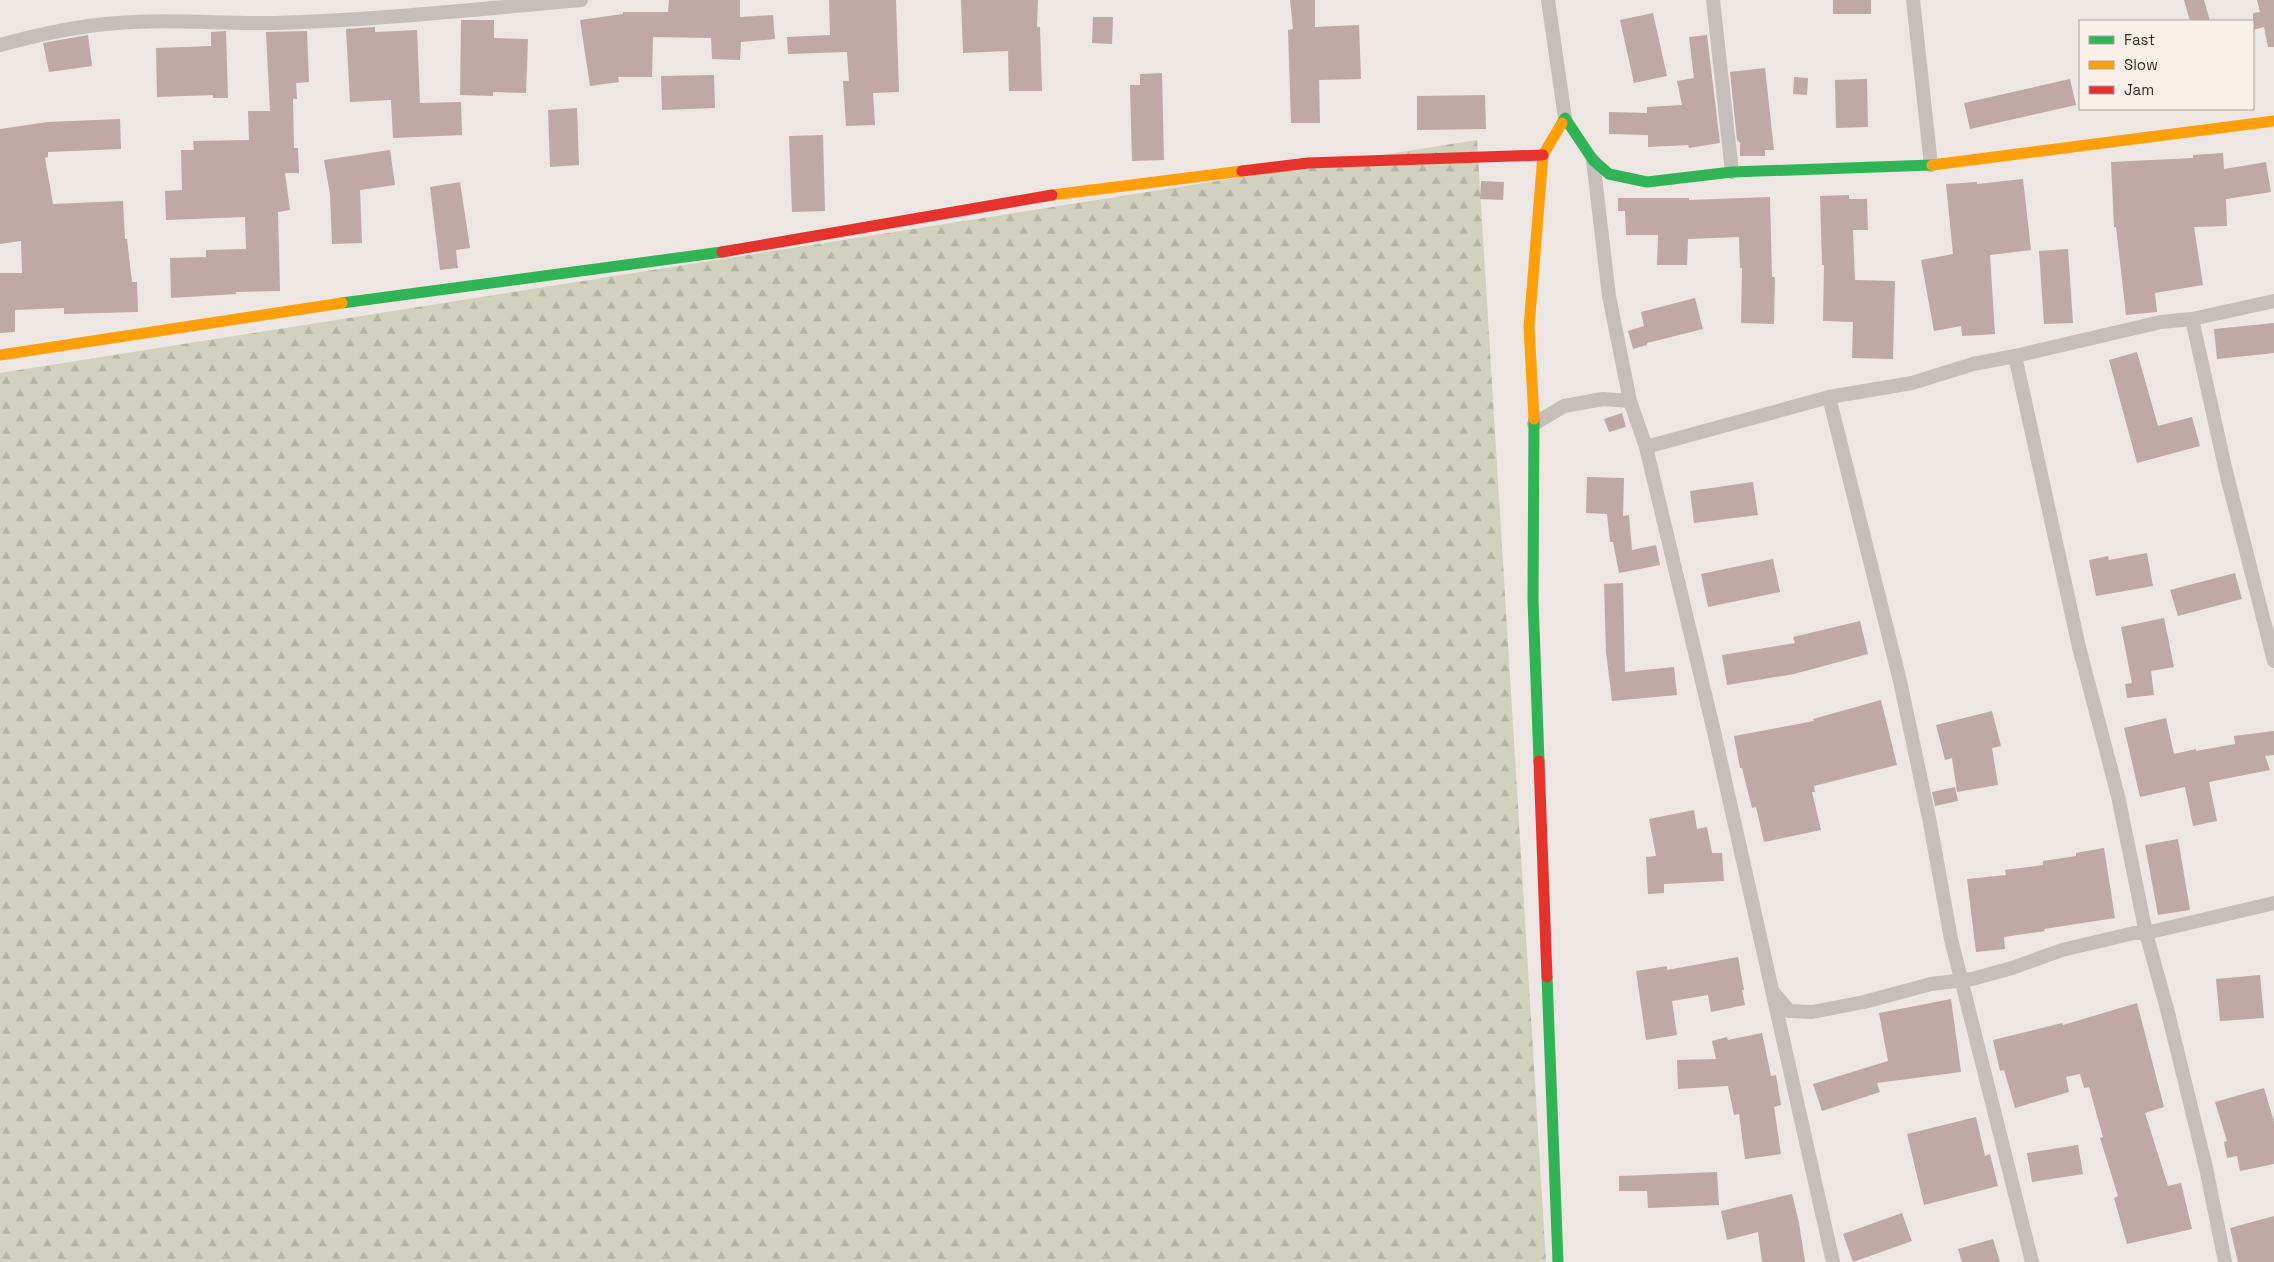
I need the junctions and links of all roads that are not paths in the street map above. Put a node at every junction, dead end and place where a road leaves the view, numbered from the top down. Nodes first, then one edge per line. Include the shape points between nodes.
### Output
1 (581, 0) edge
2 (1548, 0) edge
3 (1713, 0) edge
4 (1913, 0) edge
5 (0, 45) edge
6 (1564, 118) junction
7 (2274, 121) edge
8 (1543, 155) junction
9 (1593, 160) junction
10 (1931, 165) junction
11 (1732, 172) junction
12 (2274, 301) edge
13 (2192, 319) junction
14 (0, 355) edge
15 (2016, 356) junction
16 (1829, 397) junction
17 (1630, 401) junction
18 (1534, 424) junction
19 (1646, 447) junction
20 (2274, 661) edge
21 (2274, 903) edge
22 (2146, 933) junction
23 (1962, 980) junction
24 (1772, 991) junction
25 (1558, 1262) edge
26 (1833, 1262) edge
27 (2032, 1262) edge
28 (2225, 1262) edge

1 - 5 street via 276,23 90,25
2 - 6 street
3 - 11 street
4 - 10 street
6 - 8 street
6 - 9 street
7 - 10 street
8 - 14 street via 1308,163 1081,190 720,252 278,312
8 - 18 street via 1529,327
9 - 11 street via 1609,174 1647,182
9 - 17 street via 1609,296
10 - 11 street
12 - 13 street
13 - 15 street via 2161,322
13 - 20 street via 2227,476
15 - 16 street via 1973,364 1912,382
15 - 22 street via 2079,647 2118,796
16 - 19 street
16 - 23 street via 1900,681
17 - 18 street via 1603,399 1564,406
17 - 19 street
18 - 25 street via 1532,600
19 - 24 street
21 - 22 street
22 - 23 street via 2134,932 2062,950 2012,968
22 - 28 street via 2206,1168
23 - 24 street via 1931,984 1812,1012 1788,1012
23 - 27 street
24 - 26 street

